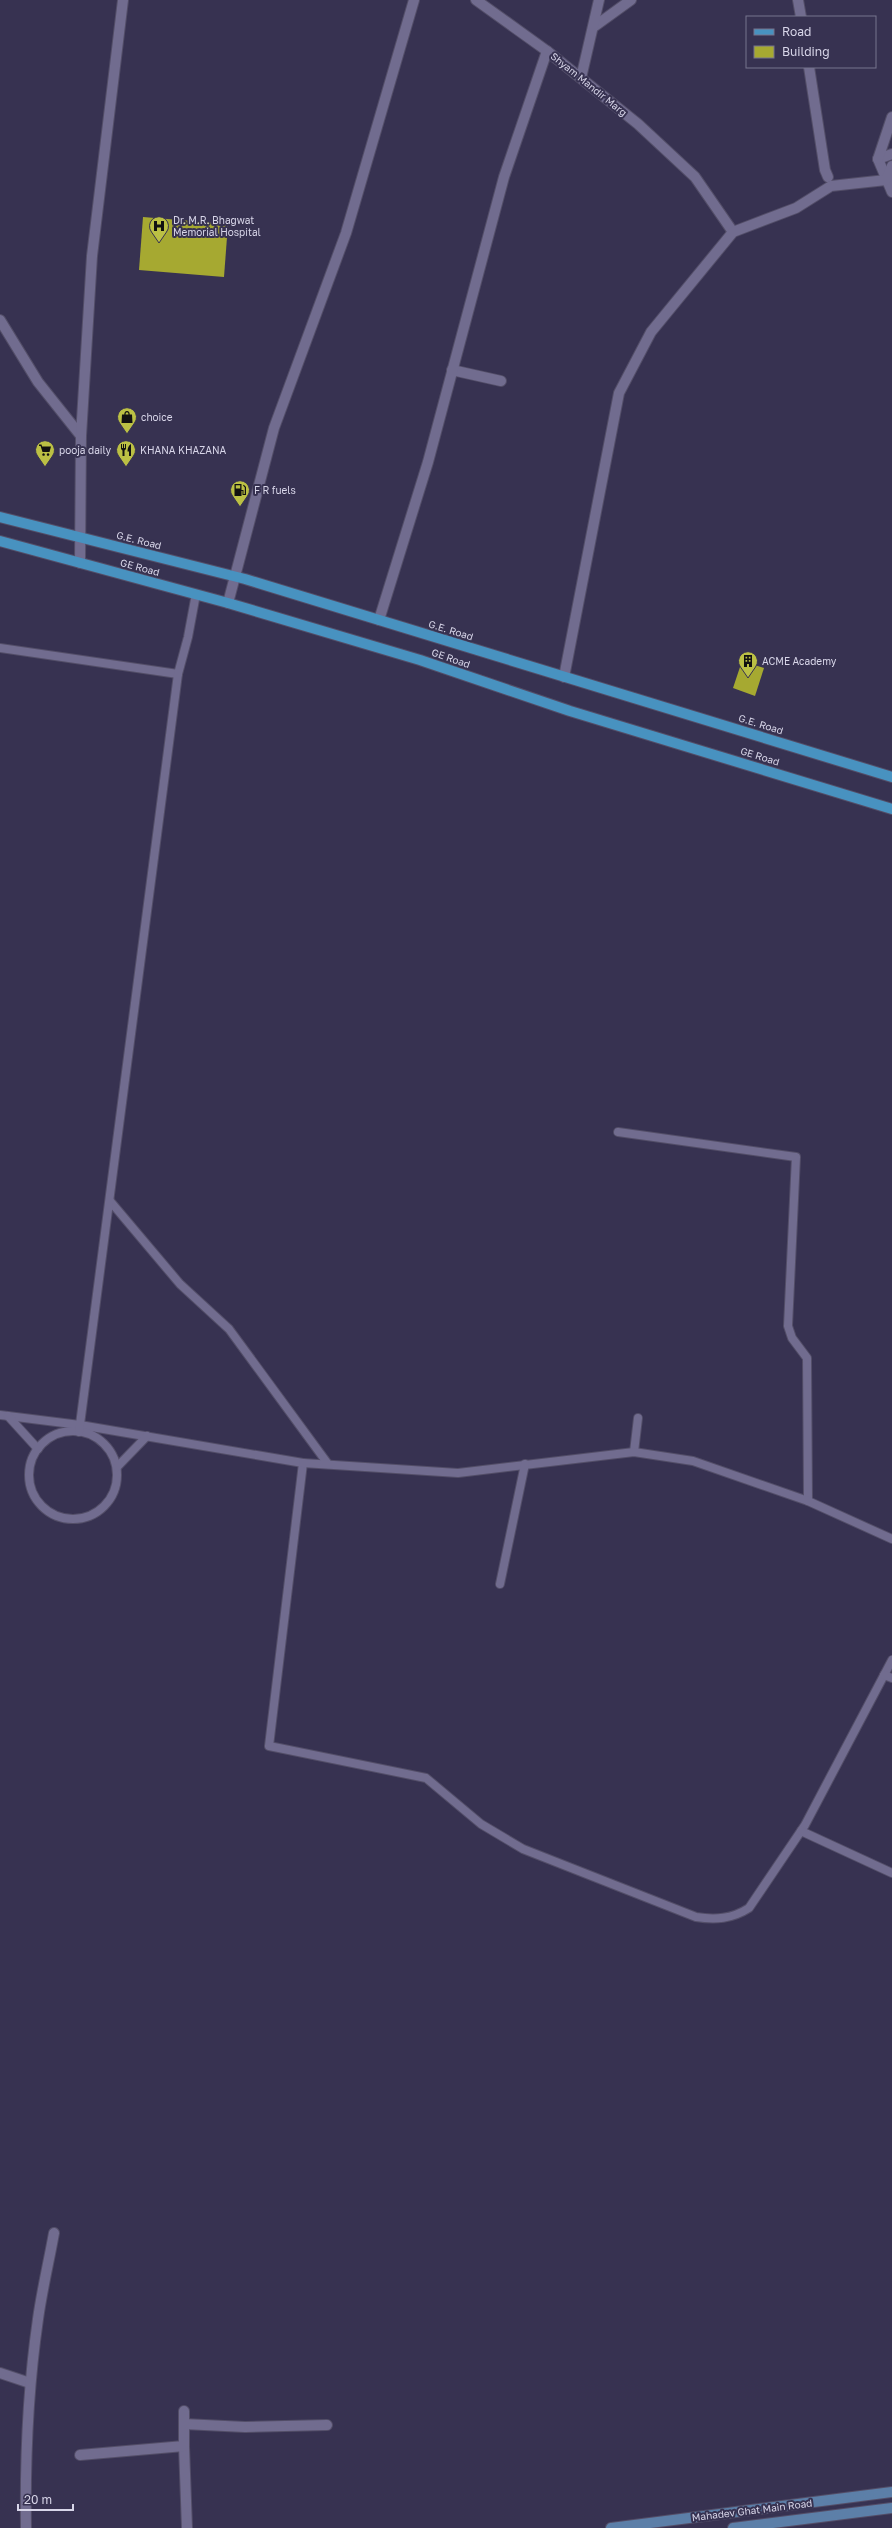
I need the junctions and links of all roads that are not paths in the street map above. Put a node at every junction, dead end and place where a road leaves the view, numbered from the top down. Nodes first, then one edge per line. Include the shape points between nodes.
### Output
1 (123, 0) edge
2 (414, 0) edge
3 (476, 0) edge
4 (599, 0) edge
5 (631, 0) edge
6 (798, 0) edge
7 (801, 16) edge
8 (595, 26) junction
9 (547, 51) junction
10 (809, 68) edge
11 (581, 78) junction
12 (892, 117) edge
13 (892, 154) edge
14 (878, 159) junction
15 (892, 166) edge
16 (828, 177) dead end
17 (886, 179) junction
18 (892, 192) edge
19 (733, 232) junction
20 (0, 320) edge
21 (452, 370) junction
22 (501, 381) dead end
23 (81, 436) junction
24 (0, 517) edge
25 (80, 536) junction
26 (0, 541) edge
27 (80, 563) junction
28 (236, 577) junction
29 (196, 594) junction
30 (228, 603) junction
31 (379, 620) junction
32 (0, 648) edge
33 (178, 674) junction
34 (564, 677) junction
35 (892, 777) edge
36 (892, 809) edge
37 (618, 1132) dead end
38 (110, 1201) junction
39 (4, 1416) edge
40 (638, 1418) dead end
41 (79, 1429) junction
42 (147, 1436) junction
43 (38, 1449) junction
44 (634, 1452) junction
45 (303, 1463) junction
46 (328, 1464) junction
47 (525, 1464) junction
48 (117, 1467) junction
49 (808, 1501) junction
50 (892, 1539) edge
51 (500, 1584) dead end
52 (892, 1660) edge
53 (884, 1675) junction
54 (892, 1678) edge
55 (801, 1831) junction
56 (892, 1873) edge
57 (54, 2232) dead end
58 (0, 2373) edge
59 (30, 2383) junction
60 (184, 2411) dead end
61 (184, 2424) junction
62 (327, 2426) dead end
63 (184, 2446) junction
64 (80, 2455) dead end
65 (892, 2492) edge
66 (892, 2508) edge
67 (26, 2528) edge
68 (187, 2528) edge
69 (611, 2528) edge
70 (733, 2528) edge

1 - 23 street via 92,256
2 - 28 street via 346,233 274,428
3 - 9 street, Shyam Mandir Marg
4 - 8 street
5 - 8 street
6 - 7 street
8 - 11 street
9 - 11 street, Shyam Mandir Marg
9 - 21 street via 504,177
10 - 16 street
11 - 19 street, Shyam Mandir Marg via 638,124 695,177
12 - 14 street
13 - 14 street
14 - 17 street
15 - 17 street
17 - 18 street
17 - 19 street via 831,186 796,208
19 - 34 street via 651,332 619,393
20 - 23 street via 38,382
21 - 22 street
21 - 31 street via 428,462
23 - 25 street
24 - 25 main road, G.E. Road
25 - 27 street
25 - 28 main road, G.E. Road
26 - 27 main road, GE Road
27 - 29 main road, GE Road
28 - 30 street
28 - 31 main road, G.E. Road
29 - 30 main road, GE Road
29 - 33 lane
30 - 36 main road, GE Road via 420,660 570,711
31 - 34 main road, G.E. Road
32 - 33 lane
33 - 38 lane
34 - 35 main road, G.E. Road
37 - 49 lane via 796,1157 788,1326 798,1348 807,1358
38 - 41 lane
38 - 46 lane via 180,1284 229,1329
39 - 41 lane
39 - 43 lane
40 - 44 lane
41 - 42 lane
41 - 43 lane via 47,1439
41 - 48 lane via 101,1441 111,1453
42 - 45 lane
42 - 48 lane
43 - 48 lane via 30,1468 31,1488 42,1505 58,1516 81,1518 102,1509 112,1497 117,1482
44 - 47 lane
44 - 49 lane via 693,1461
45 - 46 lane
45 - 55 lane via 269,1746 426,1778 481,1824 523,1849 696,1917 714,1920 739,1915 749,1908
46 - 47 lane via 458,1473
47 - 51 lane
49 - 50 lane
52 - 53 lane
53 - 54 lane
53 - 55 lane
55 - 56 lane
57 - 59 street via 38,2318
58 - 59 street
59 - 67 street via 25,2470
60 - 61 street
61 - 62 street via 245,2427
61 - 63 street
63 - 64 street
63 - 68 street
65 - 69 street, Mahadev Ghat Main Road
66 - 70 street

